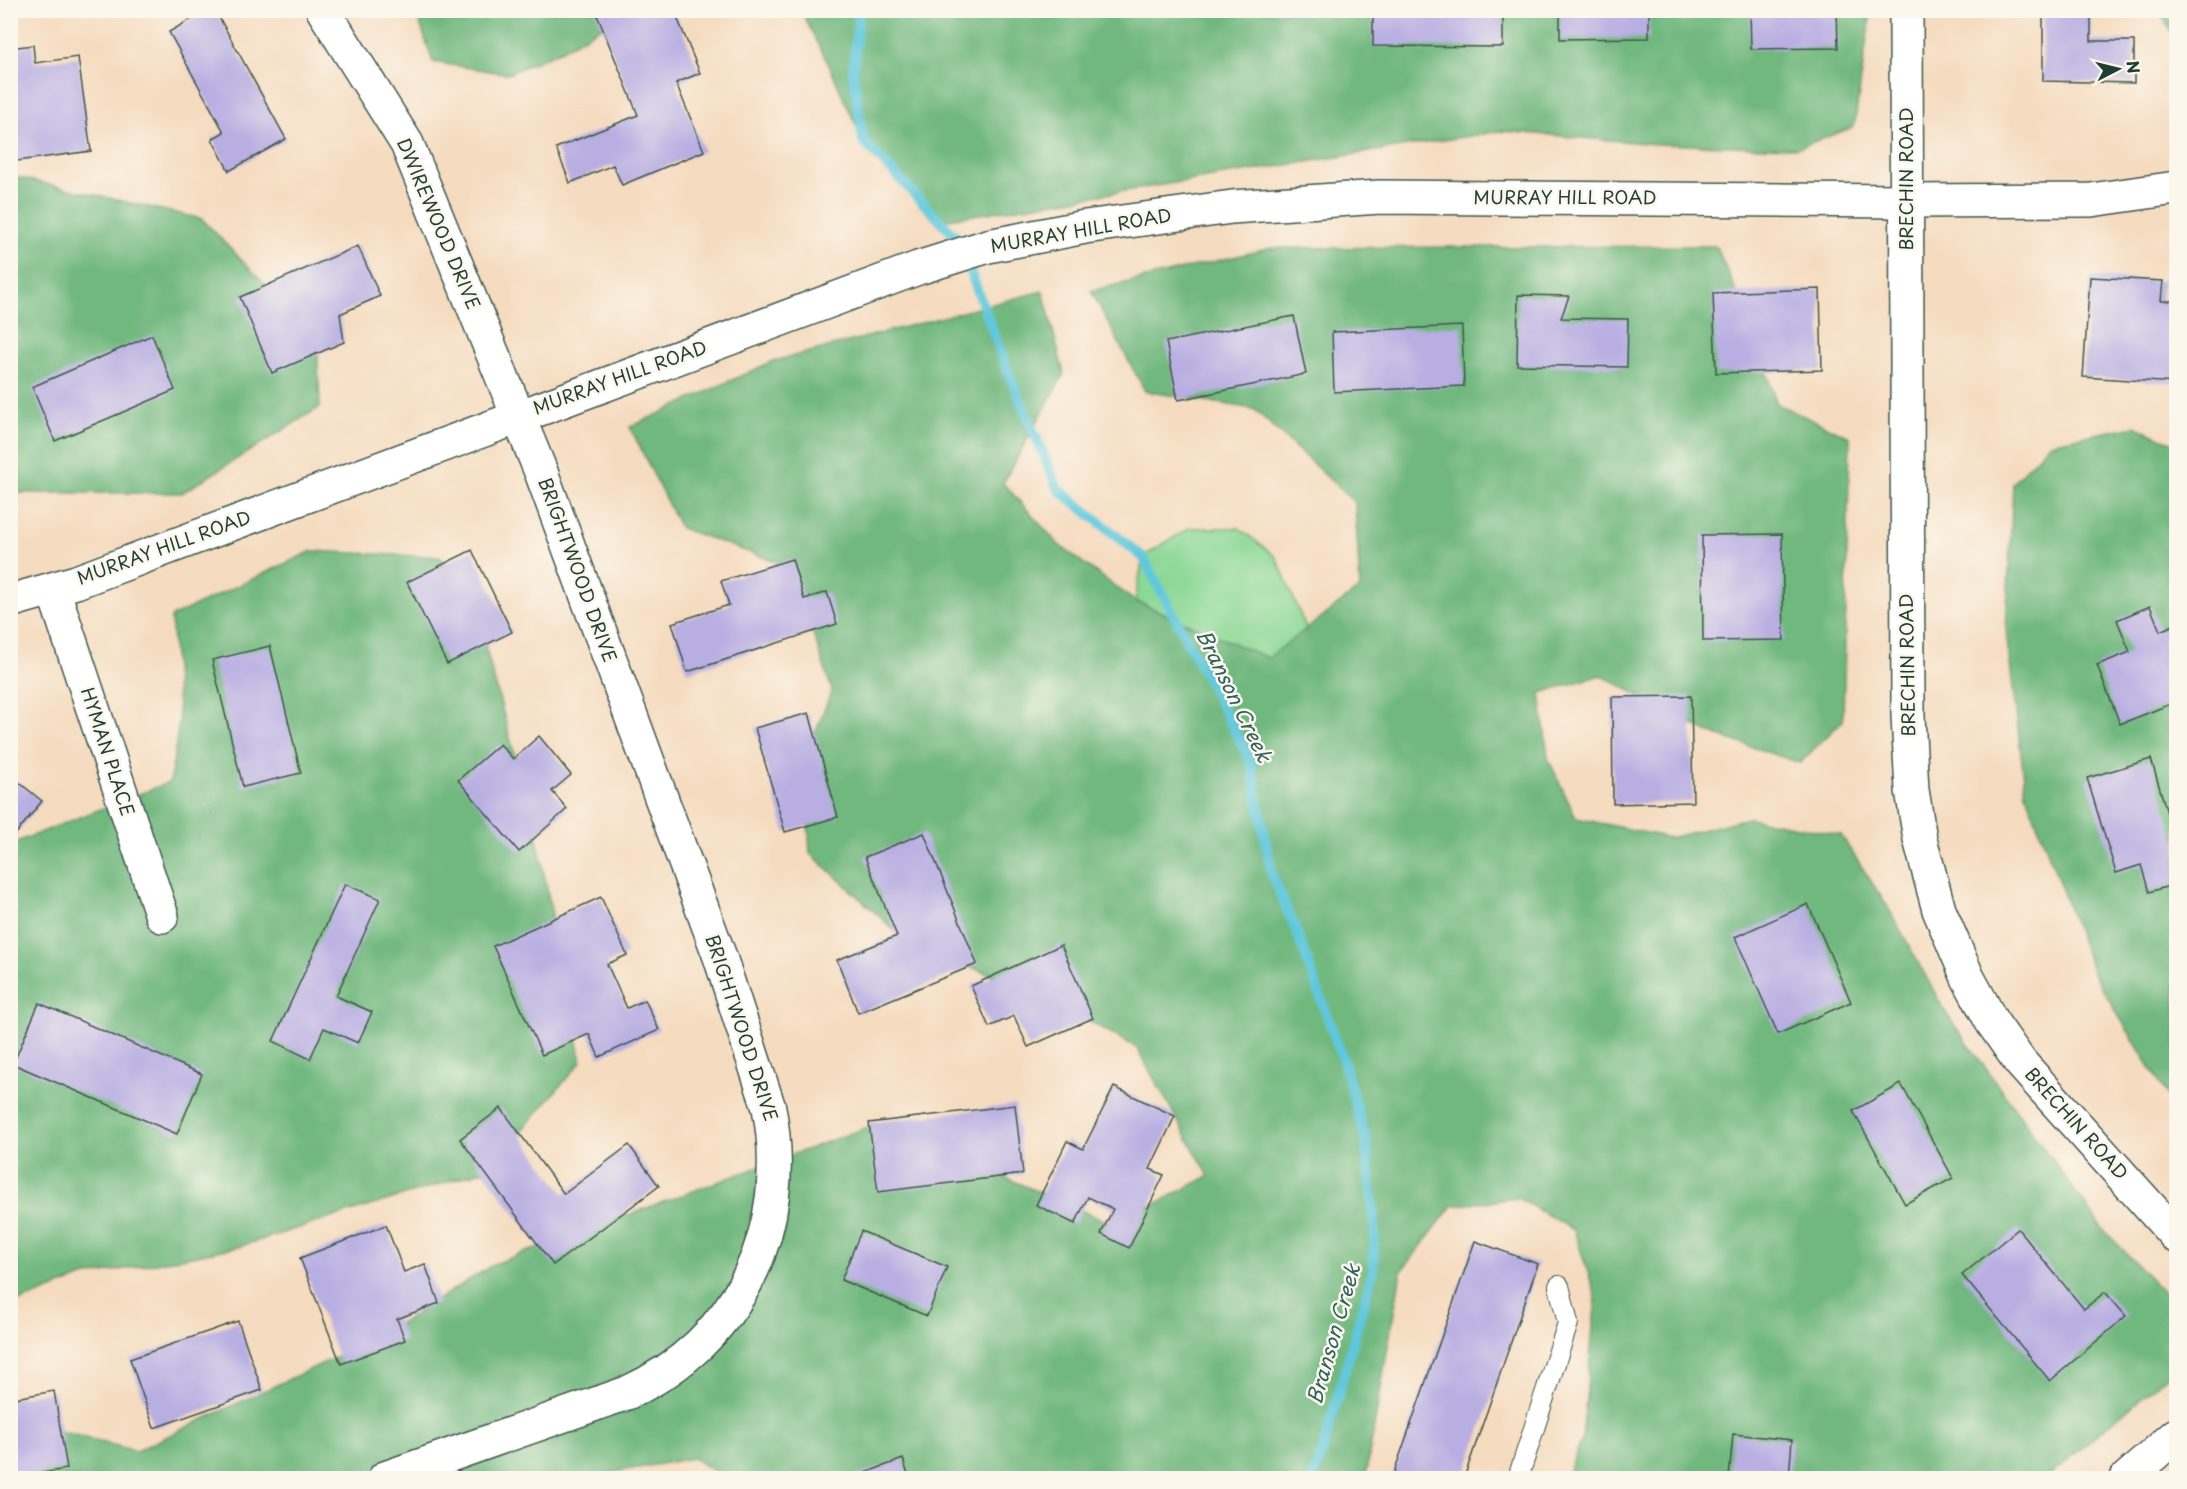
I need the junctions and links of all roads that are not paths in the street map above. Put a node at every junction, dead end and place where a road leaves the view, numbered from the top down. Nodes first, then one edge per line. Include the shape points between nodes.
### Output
1 (323, 10) edge
2 (1906, 10) edge
3 (2176, 188) edge
4 (1907, 201) junction
5 (518, 416) junction
6 (53, 589) junction
7 (10, 601) edge
8 (162, 916) dead end
9 (2176, 1236) edge
10 (1559, 1286) dead end
11 (2176, 1435) edge
12 (385, 1479) edge
13 (1518, 1479) edge
14 (2127, 1479) edge

1 - 5 street, DWIREWOOD DRIVE via 407,144
2 - 4 street, BRECHIN ROAD
3 - 4 street, MURRAY HILL ROAD via 2091,200
4 - 5 street, MURRAY HILL ROAD via 1380,197 1232,207 1085,227 988,246 918,268
4 - 9 street, BRECHIN ROAD via 1908,716 1912,790 1920,839 1939,910 1992,1022 2020,1062
5 - 6 street, MURRAY HILL ROAD
5 - 12 street, BRIGHTWOOD DRIVE via 720,957 765,1097 773,1132 772,1207 759,1254 738,1298 690,1355 627,1393
6 - 7 street, MURRAY HILL ROAD
6 - 8 street, HYMAN PLACE
10 - 13 lane via 1568,1323
11 - 14 street

